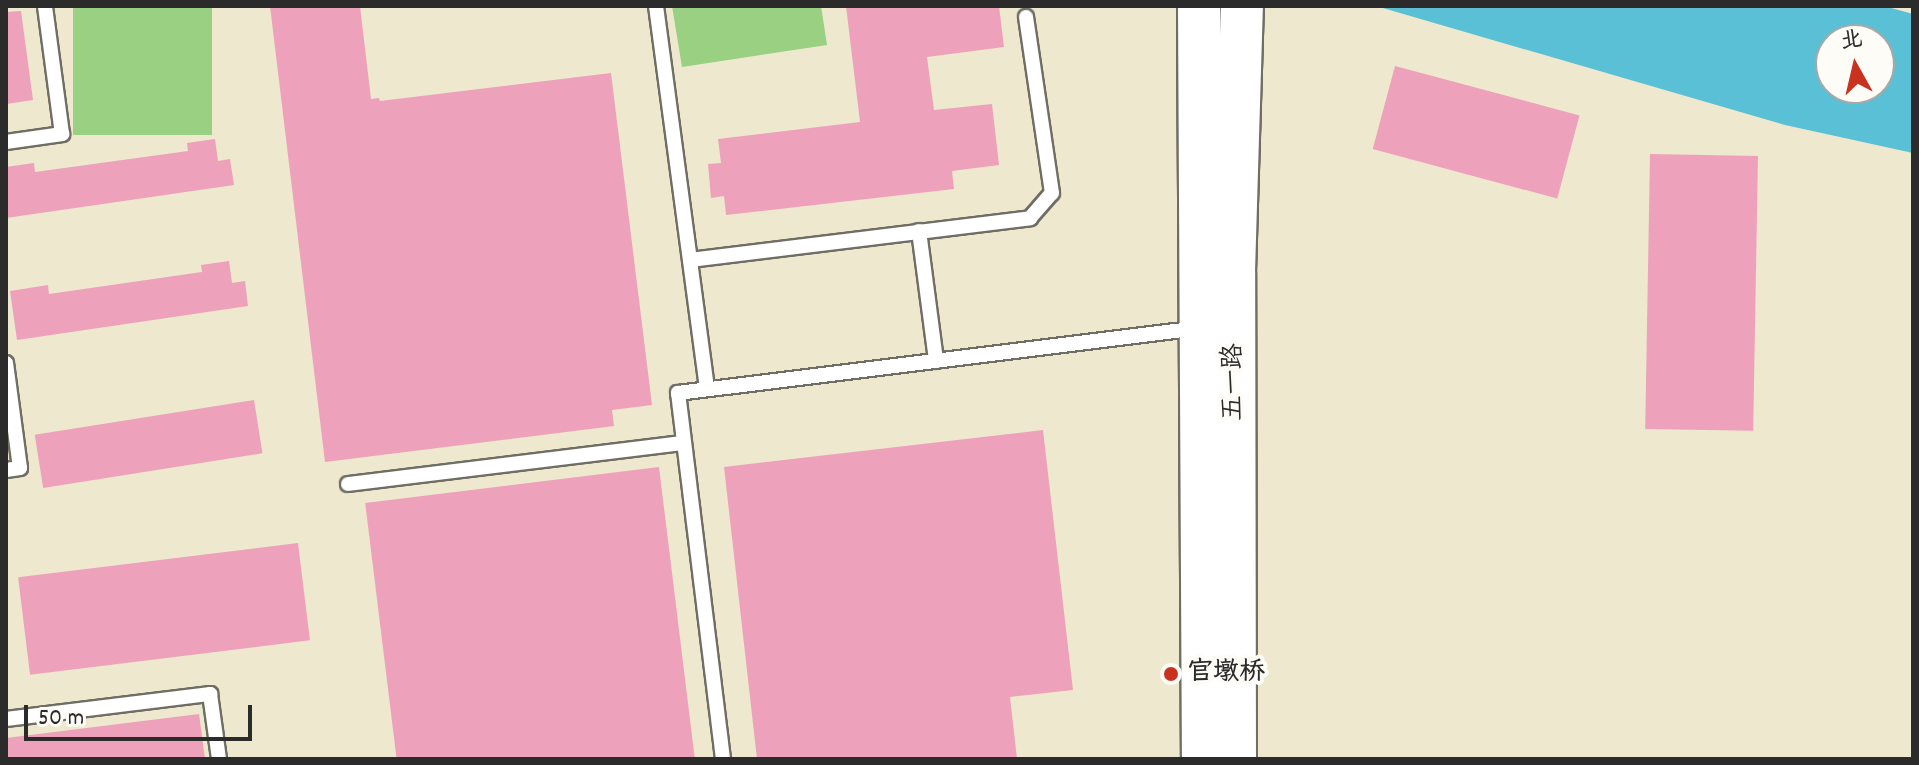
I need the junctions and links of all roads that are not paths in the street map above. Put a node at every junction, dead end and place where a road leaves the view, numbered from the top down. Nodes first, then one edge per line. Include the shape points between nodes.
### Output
1 (45, 6) edge
2 (656, 6) edge
3 (1199, 6) edge
4 (1242, 6) edge
5 (1026, 17) dead end
6 (6, 142) edge
7 (919, 231) junction
8 (690, 260) junction
9 (1218, 325) junction
10 (936, 361) junction
11 (6, 363) edge
12 (707, 389) junction
13 (684, 443) junction
14 (6, 470) edge
15 (348, 484) dead end
16 (6, 719) edge
17 (219, 759) edge
18 (723, 759) edge
19 (1203, 759) edge
20 (1235, 759) edge

1 - 6 lane via 62,134
2 - 8 lane
3 - 9 main road, 五一路
4 - 9 main road, 五一路
5 - 7 lane via 1052,193 1030,218
7 - 8 lane
7 - 10 lane
8 - 12 lane
9 - 10 lane
9 - 19 main road, 五一路
9 - 20 main road, 五一路
10 - 12 lane
11 - 14 lane via 20,468
12 - 13 lane via 678,393
13 - 15 lane
13 - 18 lane
16 - 17 lane via 210,694

